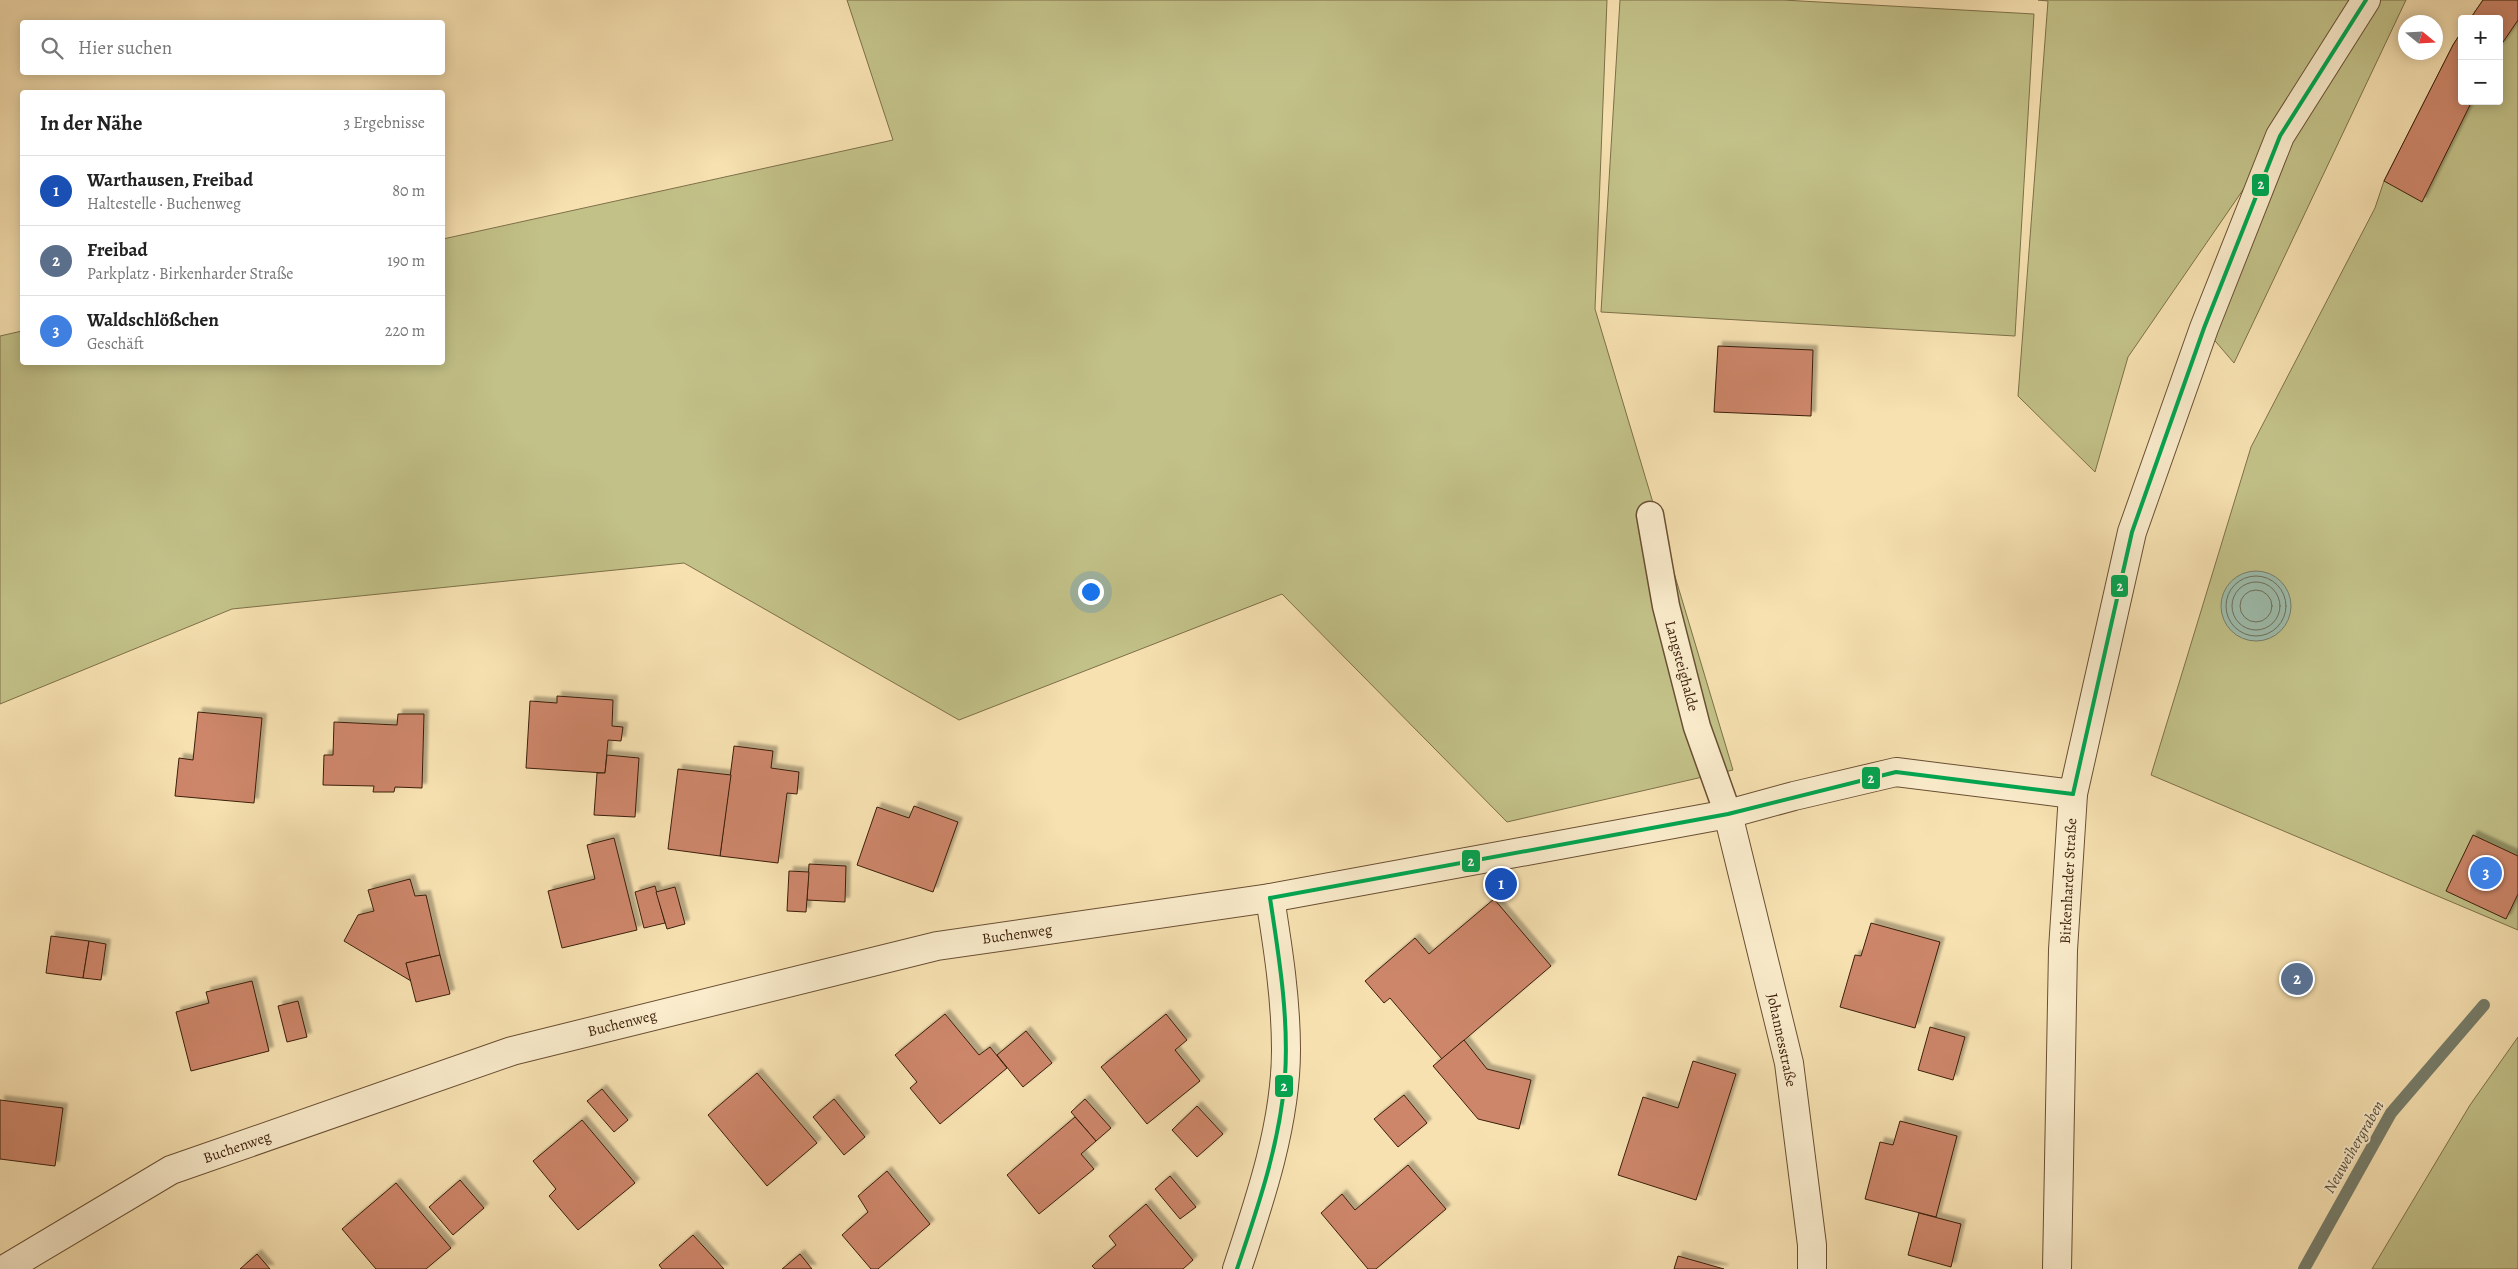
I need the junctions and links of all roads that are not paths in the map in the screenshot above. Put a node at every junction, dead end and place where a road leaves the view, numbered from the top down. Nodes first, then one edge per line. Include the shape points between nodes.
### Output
1 (2366, 0) edge
2 (1650, 515) dead end
3 (2073, 794) junction
4 (1728, 814) junction
5 (1270, 898) junction
6 (5, 1269) edge
7 (1237, 1269) edge
8 (1812, 1269) edge
9 (2057, 1269) edge

1 - 3 street, Birkenharder Straße via 2280,136 2204,328 2132,532
2 - 4 lane, Langsteighalde via 1666,606 1697,727
3 - 4 street, Buchenweg via 1896,772
3 - 9 street, Birkenharder Straße via 2063,950
4 - 5 street, Buchenweg
4 - 8 street, Johannesstraße via 1789,1063 1812,1246
5 - 6 street, Buchenweg via 937,946 512,1051 171,1170
5 - 7 street via 1282,971 1286,1051 1279,1118 1264,1188

